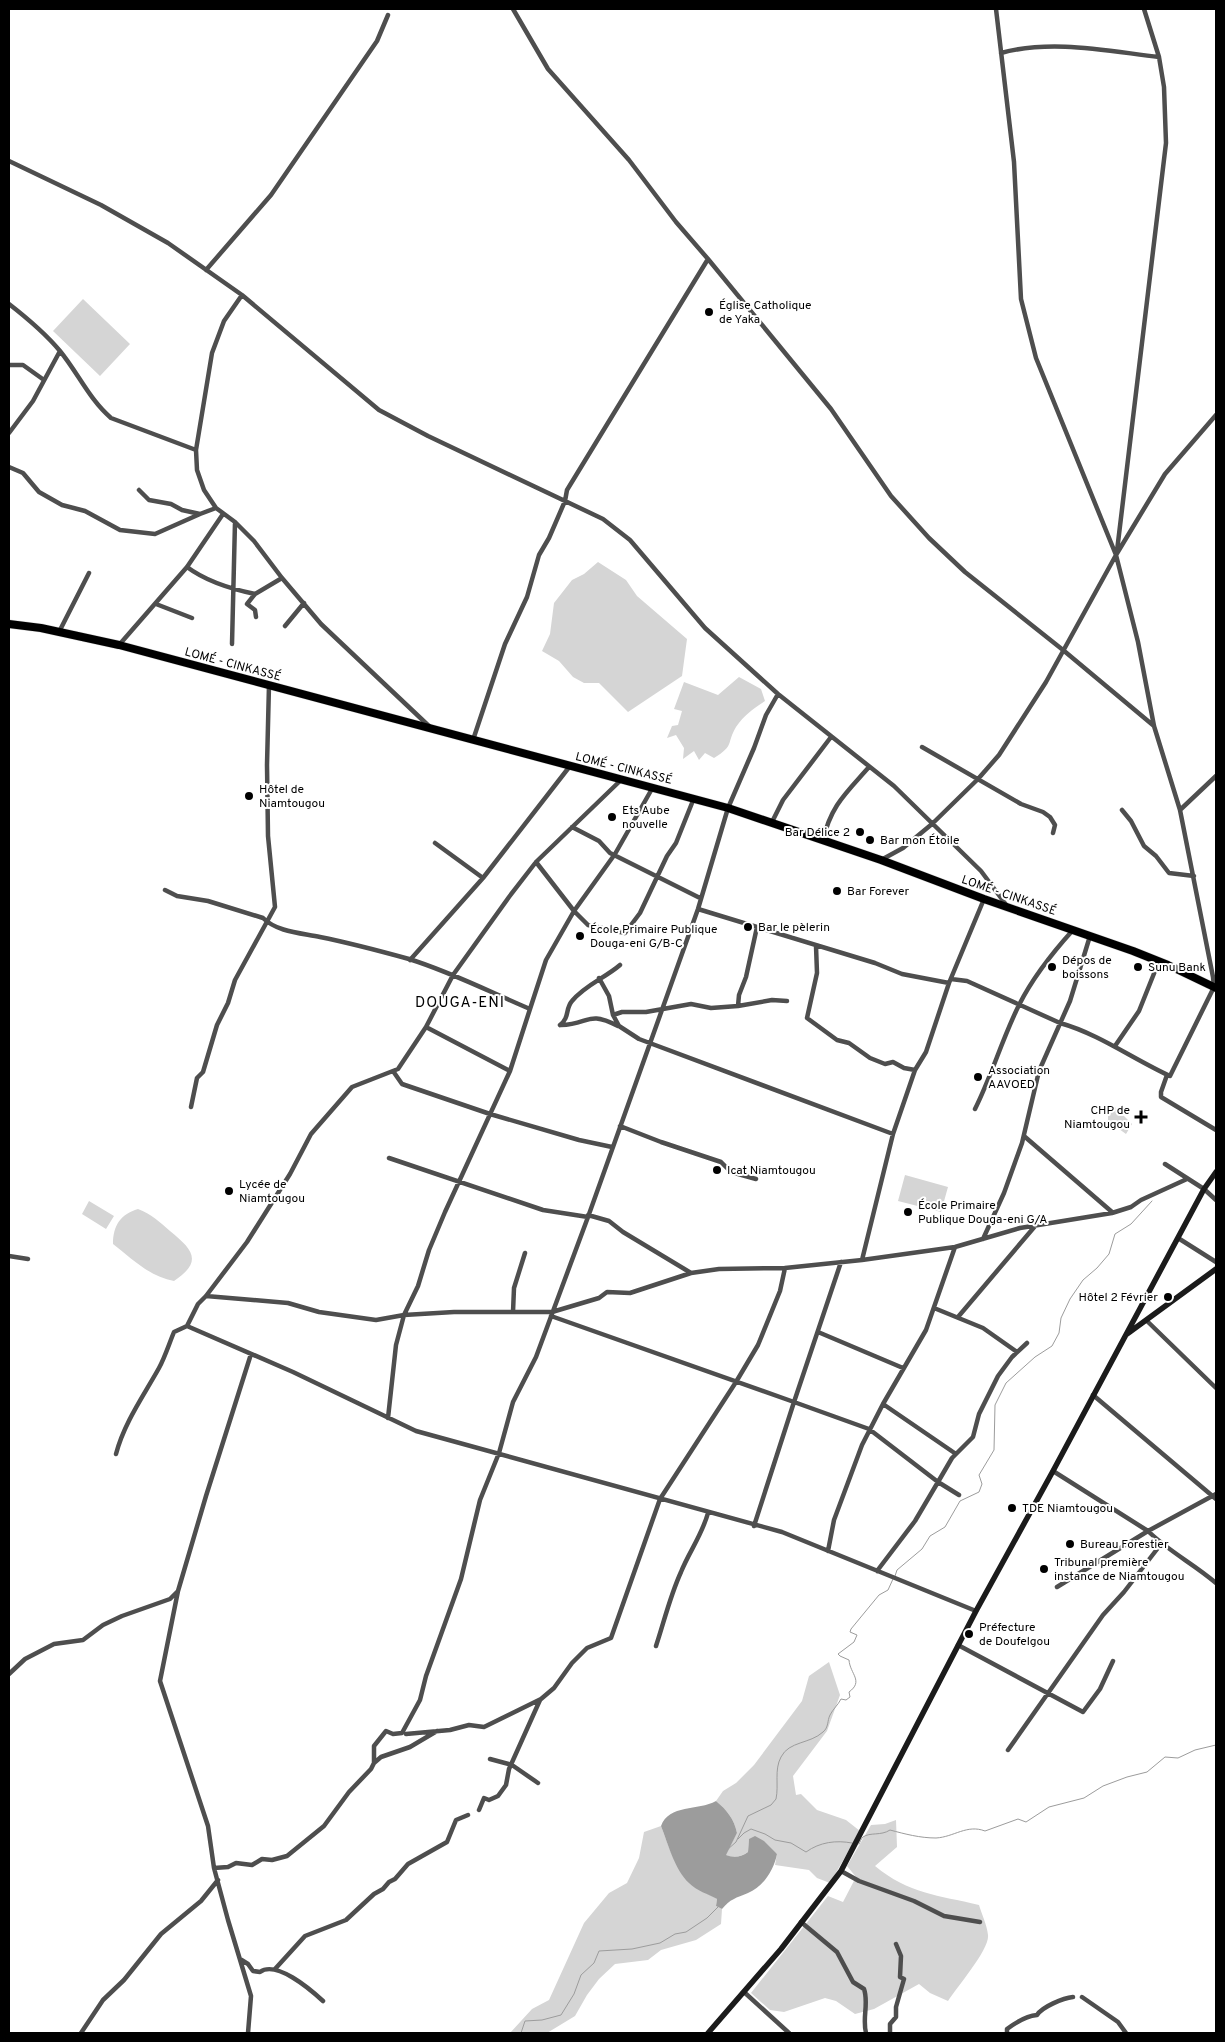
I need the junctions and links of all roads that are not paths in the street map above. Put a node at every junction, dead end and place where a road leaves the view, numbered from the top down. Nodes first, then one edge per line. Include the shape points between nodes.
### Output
1 (513, 9) edge
2 (996, 9) edge
3 (1144, 9) edge
4 (388, 16) dead end
5 (1001, 53) junction
6 (1159, 57) junction
7 (9, 161) edge
8 (708, 259) junction
9 (206, 270) junction
10 (242, 295) junction
11 (9, 304) edge
12 (60, 350) junction
13 (9, 366) edge
14 (44, 380) junction
15 (1216, 415) edge
16 (9, 433) edge
17 (196, 450) junction
18 (9, 467) edge
19 (140, 490) dead end
20 (565, 501) junction
21 (216, 508) junction
22 (200, 514) junction
23 (223, 514) junction
24 (235, 522) junction
25 (1116, 555) junction
26 (186, 567) junction
27 (89, 573) dead end
28 (282, 578) junction
29 (233, 590) junction
30 (255, 594) junction
31 (304, 603) junction
32 (156, 604) junction
33 (256, 617) dead end
34 (192, 618) dead end
35 (9, 624) edge
36 (285, 626) dead end
37 (59, 632) junction
38 (232, 644) dead end
39 (119, 646) junction
40 (1063, 650) junction
41 (269, 685) junction
42 (778, 694) junction
43 (1154, 726) junction
44 (432, 728) junction
45 (831, 737) junction
46 (473, 740) junction
47 (922, 747) dead end
48 (570, 766) junction
49 (869, 767) junction
50 (1216, 776) edge
51 (622, 779) junction
52 (978, 779) junction
53 (653, 787) junction
54 (694, 798) junction
55 (728, 808) junction
56 (1122, 810) dead end
57 (1180, 810) junction
58 (772, 822) junction
59 (932, 824) junction
60 (572, 827) junction
61 (1053, 833) dead end
62 (823, 841) junction
63 (435, 844) dead end
64 (615, 854) junction
65 (881, 860) junction
66 (536, 862) junction
67 (1194, 876) junction
68 (657, 877) junction
69 (483, 878) junction
70 (165, 890) dead end
71 (700, 898) junction
72 (984, 899) junction
73 (1007, 906) junction
74 (698, 908) junction
75 (574, 912) junction
76 (267, 922) junction
77 (757, 927) junction
78 (1073, 930) junction
79 (1090, 936) junction
80 (816, 946) junction
81 (410, 960) junction
82 (1159, 961) junction
83 (620, 965) dead end
84 (453, 975) junction
85 (599, 978) junction
86 (950, 981) junction
87 (1215, 988) edge
88 (788, 1001) dead end
89 (1020, 1004) junction
90 (738, 1006) junction
91 (530, 1009) junction
92 (660, 1009) junction
93 (613, 1015) junction
94 (1060, 1023) junction
95 (619, 1026) junction
96 (426, 1027) junction
97 (648, 1043) junction
98 (1115, 1046) junction
99 (915, 1070) junction
100 (393, 1071) junction
101 (510, 1072) junction
102 (1167, 1075) junction
103 (191, 1107) dead end
104 (975, 1108) dead end
105 (490, 1114) junction
106 (620, 1126) junction
107 (1216, 1130) edge
108 (893, 1134) junction
109 (1024, 1136) junction
110 (612, 1146) junction
111 (389, 1158) dead end
112 (1165, 1164) dead end
113 (1216, 1172) edge
114 (756, 1179) dead end
115 (1187, 1179) junction
116 (460, 1181) junction
117 (1204, 1189) junction
118 (1216, 1200) edge
119 (1112, 1212) junction
120 (588, 1216) junction
121 (1036, 1225) junction
122 (983, 1238) junction
123 (1178, 1238) junction
124 (955, 1247) junction
125 (524, 1253) dead end
126 (9, 1256) edge
127 (28, 1259) dead end
128 (862, 1260) junction
129 (841, 1262) junction
130 (1216, 1262) edge
131 (785, 1268) junction
132 (1216, 1269) edge
133 (691, 1273) junction
134 (206, 1296) junction
135 (934, 1308) junction
136 (513, 1312) junction
137 (552, 1314) junction
138 (404, 1315) junction
139 (958, 1317) junction
140 (1147, 1321) junction
141 (188, 1326) junction
142 (818, 1332) junction
143 (1127, 1334) junction
144 (1027, 1344) dead end
145 (1017, 1352) junction
146 (251, 1354) junction
147 (903, 1368) junction
148 (736, 1382) junction
149 (1216, 1388) edge
150 (1093, 1395) junction
151 (794, 1402) junction
152 (883, 1404) junction
153 (388, 1418) junction
154 (869, 1429) junction
155 (499, 1453) junction
156 (116, 1454) dead end
157 (956, 1454) junction
158 (1053, 1471) junction
159 (938, 1482) junction
160 (959, 1495) dead end
161 (1215, 1496) edge
162 (660, 1499) junction
163 (708, 1513) junction
164 (754, 1526) junction
165 (1148, 1531) junction
166 (1161, 1544) junction
167 (828, 1551) junction
168 (877, 1571) junction
169 (1216, 1583) edge
170 (1057, 1587) dead end
171 (178, 1592) junction
172 (976, 1611) junction
173 (958, 1645) junction
174 (656, 1646) dead end
175 (1113, 1661) dead end
176 (9, 1674) edge
177 (1048, 1692) junction
178 (541, 1699) junction
179 (438, 1730) junction
180 (406, 1734) dead end
181 (1008, 1750) dead end
182 (490, 1759) dead end
183 (374, 1763) junction
184 (512, 1765) junction
185 (538, 1783) dead end
186 (479, 1810) dead end
187 (468, 1815) dead end
188 (214, 1868) junction
189 (841, 1871) junction
190 (218, 1880) junction
191 (801, 1922) junction
192 (980, 1922) dead end
193 (896, 1944) dead end
194 (240, 1959) junction
195 (275, 1969) junction
196 (744, 1992) junction
197 (1073, 1997) dead end
198 (1082, 1997) dead end
199 (322, 2001) dead end
200 (81, 2033) edge
201 (248, 2033) edge
202 (708, 2033) edge
203 (789, 2033) edge
204 (866, 2033) edge
205 (890, 2033) edge
206 (1007, 2033) edge
207 (1126, 2033) edge

1 - 8 street via 548,69 628,160
2 - 5 street
3 - 6 street
4 - 9 street via 377,41 271,195
5 - 6 street via 1065,46
5 - 25 street via 1014,162 1021,299 1036,358
6 - 25 street via 1164,87 1166,143
7 - 9 street via 101,205 168,243
8 - 20 street via 567,490
8 - 40 street via 831,409 892,496 917,524 966,572
9 - 10 street
10 - 17 street via 224,321 212,353
10 - 20 street via 379,410
11 - 12 street
12 - 14 street
12 - 17 street via 100,409 111,418
13 - 14 street via 23,366
14 - 16 street
15 - 25 street via 1165,474
17 - 21 street via 197,470 204,490
18 - 22 street via 22,473 39,492 120,530 156,534
19 - 22 street via 148,500
20 - 42 street via 622,532 705,628
20 - 46 street via 539,555
21 - 22 street
21 - 23 street
23 - 24 street
23 - 26 street
24 - 28 street
24 - 29 street
25 - 40 street
25 - 43 street via 1138,642
26 - 29 street
26 - 32 street
27 - 37 street
28 - 30 street
28 - 31 street
29 - 30 street
29 - 38 street
30 - 33 street via 247,604 255,610
31 - 36 street
31 - 44 street via 321,624
32 - 34 street
32 - 39 street
35 - 37 highway, LOMÉ - CINKASSÉ
37 - 39 highway, LOMÉ - CINKASSÉ
39 - 41 highway, LOMÉ - CINKASSÉ
40 - 43 street
40 - 52 street via 999,755
41 - 44 highway, LOMÉ - CINKASSÉ
41 - 76 street via 268,836 275,903
42 - 45 street
42 - 55 street via 766,715
43 - 57 street
44 - 46 highway, LOMÉ - CINKASSÉ
45 - 49 street
45 - 58 street via 783,800
46 - 48 highway, LOMÉ - CINKASSÉ
47 - 52 street
48 - 51 highway, LOMÉ - CINKASSÉ
48 - 69 street
49 - 59 street via 894,786
49 - 62 street via 829,815
50 - 57 street
51 - 53 highway, LOMÉ - CINKASSÉ
51 - 60 street
52 - 59 street
52 - 61 street via 1050,817 1055,825
53 - 54 highway, LOMÉ - CINKASSÉ
53 - 64 street
54 - 55 highway, LOMÉ - CINKASSÉ
54 - 68 street via 676,843
55 - 58 highway, LOMÉ - CINKASSÉ
55 - 71 street
56 - 67 street via 1144,846 1169,873
57 - 67 street
58 - 62 highway, LOMÉ - CINKASSÉ
59 - 65 street via 903,848
59 - 73 street via 981,872
60 - 64 street via 599,841
60 - 66 street
62 - 65 highway, LOMÉ - CINKASSÉ
63 - 69 street
64 - 68 street
64 - 75 street
65 - 72 highway, LOMÉ - CINKASSÉ
66 - 75 street
66 - 84 street
67 - 87 street
68 - 71 street
68 - 75 street via 640,913 625,933 588,925
69 - 81 street
70 - 76 street via 263,918
71 - 74 street
72 - 73 highway, LOMÉ - CINKASSÉ
72 - 86 street
73 - 78 highway, LOMÉ - CINKASSÉ
74 - 77 street
74 - 92 street
75 - 91 street via 546,960
76 - 81 street via 282,929
76 - 103 street via 235,980 203,1072 197,1078
77 - 80 street
77 - 90 street
78 - 79 highway, LOMÉ - CINKASSÉ
78 - 89 street via 1043,967
79 - 82 highway, LOMÉ - CINKASSÉ
79 - 94 street
80 - 86 street via 902,974 931,981
80 - 99 street via 817,973 807,1018 870,1058
81 - 84 street
82 - 87 highway, LOMÉ - CINKASSÉ
82 - 98 street via 1139,1011
83 - 85 street
84 - 91 street
84 - 96 street
85 - 93 street via 609,996
85 - 95 street via 571,1002 566,1020 560,1025 590,1017
86 - 89 street via 967,981
86 - 99 street via 926,1052
87 - 102 street via 1170,1076
88 - 90 street via 772,1000
89 - 94 street
89 - 104 street
90 - 92 street via 711,1008 691,1004
91 - 101 street
92 - 93 street
92 - 97 street
93 - 95 street
94 - 98 street
94 - 109 street via 1039,1071
95 - 97 street
96 - 100 street
96 - 101 street
97 - 106 street
97 - 108 street
98 - 102 street
99 - 108 street
100 - 105 street via 402,1084
100 - 134 street via 352,1087 310,1134 290,1174 247,1242
101 - 105 street
102 - 107 street via 1161,1098
105 - 110 street via 579,1140
105 - 116 street
106 - 110 street
106 - 114 street via 721,1162 731,1172
108 - 128 street
109 - 119 street
109 - 122 street via 1004,1193
110 - 120 street
111 - 116 street
112 - 115 street
113 - 117 main road
115 - 117 street
115 - 119 street via 1131,1207
116 - 120 street via 543,1210
116 - 138 street
117 - 118 street
117 - 123 main road
119 - 121 street
120 - 133 street via 609,1221
120 - 137 street
121 - 122 street
121 - 139 street
122 - 124 street
123 - 130 street
123 - 143 main road
124 - 128 street
124 - 135 street
125 - 136 street via 514,1288
126 - 127 street
128 - 129 street
129 - 131 street
129 - 142 street
131 - 133 street via 718,1269
131 - 148 street via 780,1292 758,1345
132 - 140 main road
133 - 137 street via 630,1293 607,1292 599,1298
134 - 138 street via 288,1303 319,1312 376,1320
134 - 141 street via 198,1304
135 - 139 street
135 - 147 street via 926,1330
136 - 137 street
136 - 138 street
137 - 148 street
137 - 155 street via 536,1358 513,1402
138 - 153 street via 396,1345
139 - 145 street via 983,1328
140 - 143 main road
140 - 149 street
141 - 146 street
141 - 156 street via 174,1332
142 - 147 street
142 - 151 street
143 - 150 main road
144 - 145 street
145 - 157 street via 998,1376 979,1414 973,1437
146 - 153 street
146 - 171 street
147 - 152 street
148 - 151 street
148 - 162 street
150 - 158 main road
150 - 161 street
151 - 154 street
151 - 164 street
152 - 154 street
152 - 157 street
153 - 155 street via 416,1431
154 - 159 street
154 - 167 street via 834,1520
155 - 162 street
155 - 183 street via 480,1500 461,1579 420,1700 402,1733 386,1731 374,1746
157 - 159 street
158 - 165 street
158 - 172 main road
159 - 160 street
159 - 168 street via 915,1521
161 - 165 street
162 - 163 street
162 - 178 street via 611,1638 587,1648
163 - 164 street
163 - 174 street via 704,1528 674,1587
164 - 167 street via 782,1532
165 - 166 street
165 - 170 street
166 - 169 street
166 - 177 street via 1103,1615
167 - 168 street
168 - 172 street
171 - 176 street via 170,1599 103,1625 83,1640 54,1644 25,1659
171 - 188 street via 160,1681 208,1826
172 - 173 main road
173 - 177 street
173 - 189 main road
175 - 177 street via 1100,1689 1083,1712
177 - 181 street
178 - 179 street via 484,1727 469,1725
178 - 184 street
179 - 180 street
179 - 183 street via 410,1747 380,1757
182 - 184 street
183 - 188 street via 324,1826 287,1856 262,1859 252,1865
184 - 185 street
184 - 186 street via 506,1785 498,1796 489,1800 484,1798
187 - 195 street via 456,1820 447,1842 408,1864 346,1920 305,1936
188 - 190 street
189 - 191 main road
189 - 192 street via 859,1882 914,1901 944,1916
190 - 194 street
190 - 200 street via 201,1901 161,1934 104,2000
191 - 196 main road
191 - 204 street via 837,1952 853,1982 864,1989
193 - 205 street via 901,1956 900,1977 904,1979
194 - 195 street via 256,1972
194 - 201 street via 251,1996
195 - 199 street via 313,1991
196 - 202 main road
196 - 203 street
197 - 206 street via 1014,2024
198 - 207 street via 1118,2022

